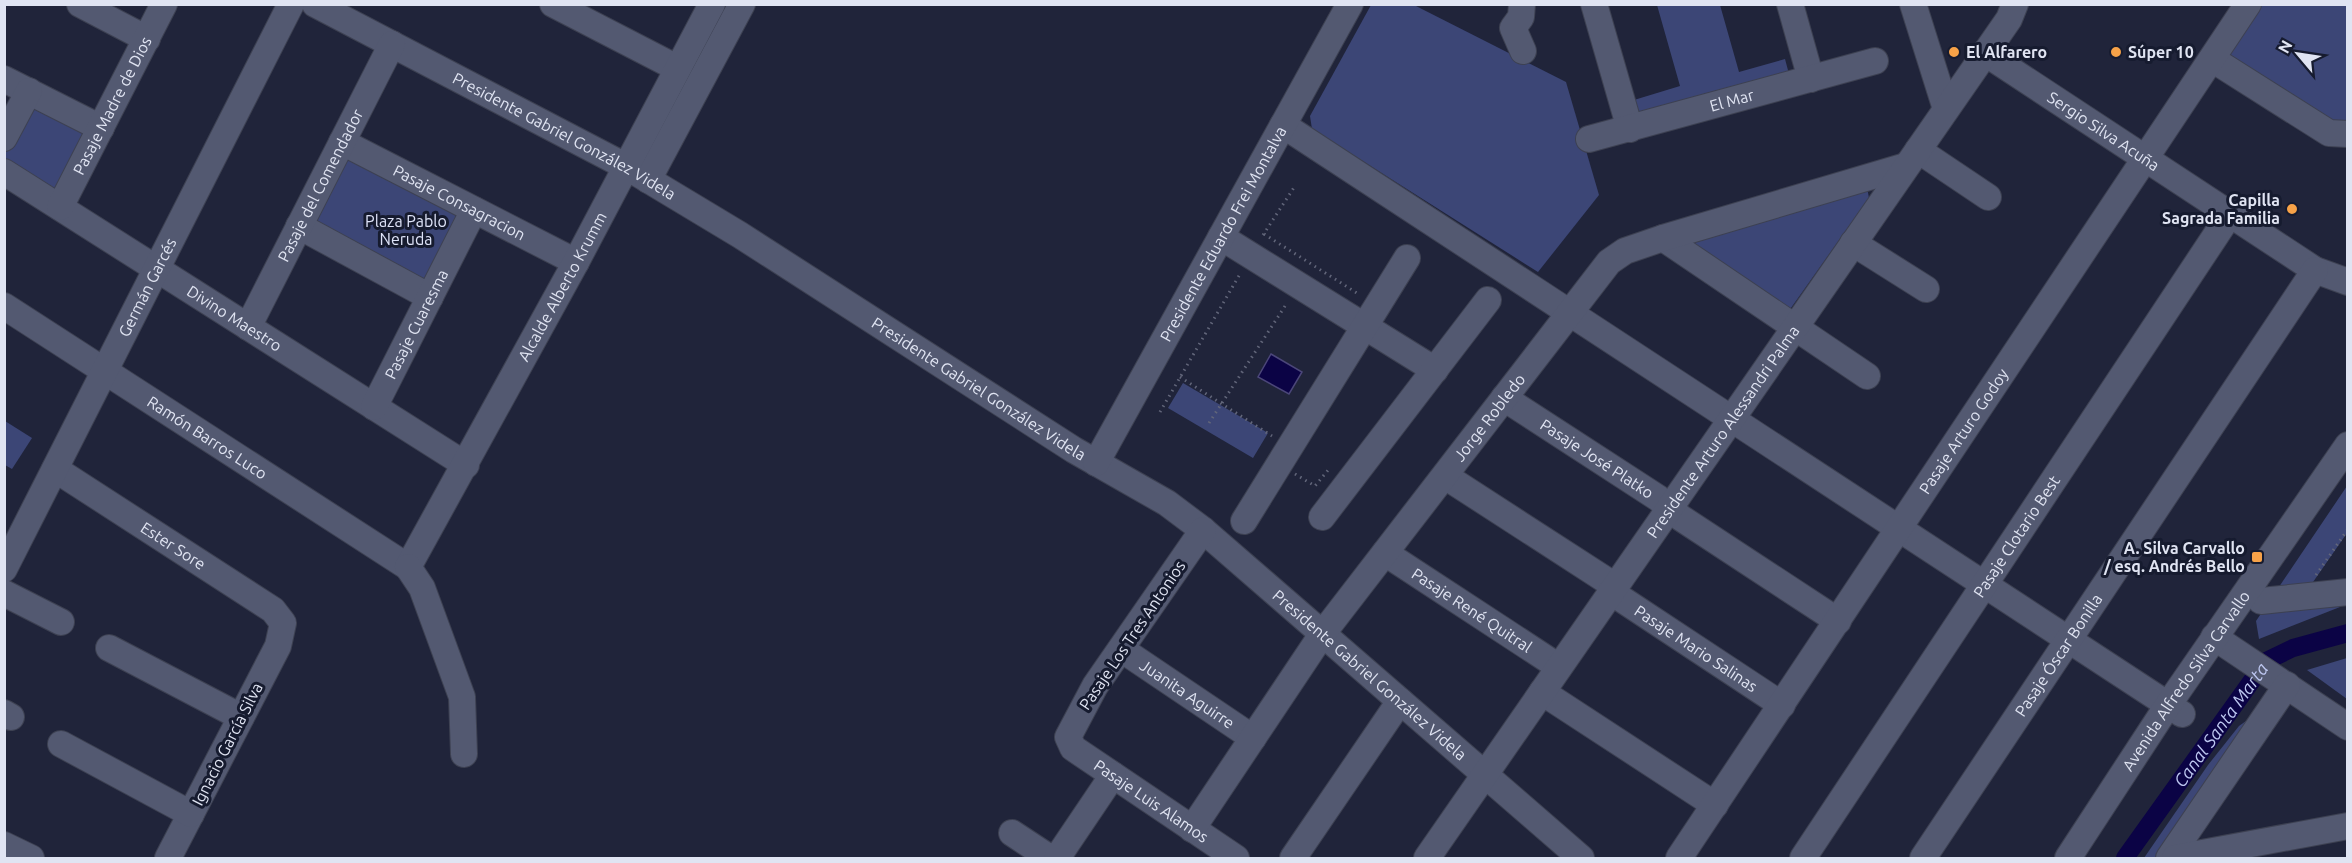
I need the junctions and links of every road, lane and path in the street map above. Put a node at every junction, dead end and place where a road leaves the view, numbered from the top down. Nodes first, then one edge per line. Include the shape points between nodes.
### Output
1 (80, 4) edge
2 (164, 4) edge
3 (291, 4) edge
4 (315, 4) edge
5 (553, 4) edge
6 (712, 4) edge
7 (742, 4) edge
8 (1350, 4) edge
9 (1522, 4) edge
10 (1594, 4) edge
11 (1790, 4) edge
12 (1913, 4) edge
13 (2015, 4) edge
14 (2248, 4) edge
15 (580, 11) edge
16 (147, 39) junction
17 (392, 44) junction
18 (1523, 51) dead end
19 (1985, 53) junction
20 (2212, 58) junction
21 (1875, 61) dead end
22 (677, 68) junction
23 (4, 79) edge
24 (1811, 79) junction
25 (29, 91) junction
26 (1946, 109) junction
27 (1283, 125) junction
28 (101, 128) junction
29 (1630, 129) junction
30 (2348, 134) edge
31 (4, 138) edge
32 (1589, 139) dead end
33 (342, 142) junction
34 (1912, 158) junction
35 (2146, 159) junction
36 (627, 167) junction
37 (4, 172) edge
38 (648, 180) junction
39 (1295, 186) dead end
40 (1988, 197) dead end
41 (60, 207) junction
42 (474, 210) junction
43 (2230, 214) junction
44 (299, 226) junction
45 (1264, 234) junction
46 (1221, 237) junction
47 (1663, 238) junction
48 (1853, 243) junction
49 (1250, 255) junction
50 (1407, 258) dead end
51 (576, 262) junction
52 (156, 268) junction
53 (2315, 270) junction
54 (2348, 282) edge
55 (1926, 289) dead end
56 (430, 297) junction
57 (1488, 300) dead end
58 (1287, 303) dead end
59 (4, 306) edge
60 (1570, 313) junction
61 (1356, 321) junction
62 (248, 327) junction
63 (1794, 328) junction
64 (104, 369) junction
65 (1435, 370) junction
66 (1867, 376) dead end
67 (1180, 377) junction
68 (1504, 398) junction
69 (1222, 403) junction
70 (374, 407) junction
71 (1160, 412) dead end
72 (1731, 419) junction
73 (1209, 423) dead end
74 (1276, 438) junction
75 (2348, 445) edge
76 (1096, 463) junction
77 (466, 465) junction
78 (55, 469) junction
79 (2348, 475) edge
80 (1445, 476) junction
81 (1670, 508) junction
82 (1322, 517) dead end
83 (1244, 520) dead end
84 (1899, 529) junction
85 (1203, 530) junction
86 (2348, 530) edge
87 (12, 534) edge
88 (1385, 553) junction
89 (408, 567) junction
90 (4, 569) edge
91 (1985, 585) junction
92 (1613, 590) junction
93 (2348, 592) edge
94 (4, 593) edge
95 (2302, 597) junction
96 (2261, 601) junction
97 (1838, 621) junction
98 (61, 622) dead end
99 (284, 629) joint
100 (1323, 633) junction
101 (2069, 640) junction
102 (2228, 646) junction
103 (109, 648) dead end
104 (1121, 648) junction
105 (1559, 667) junction
106 (2282, 682) junction
107 (1542, 692) junction
108 (1400, 701) junction
109 (1782, 705) junction
110 (2175, 709) junction
111 (241, 717) junction
112 (2344, 722) edge
113 (1253, 738) junction
114 (1068, 742) joint
115 (61, 744) dead end
116 (465, 754) dead end
117 (1485, 774) junction
118 (1113, 775) junction
119 (1715, 805) junction
120 (191, 814) junction
121 (2348, 826) edge
122 (1192, 829) junction
123 (1012, 832) dead end
124 (4, 845) edge
125 (1569, 854) edge
126 (32, 858) edge
127 (168, 858) edge
128 (1050, 858) edge
129 (1058, 858) edge
130 (1236, 858) edge
131 (1293, 858) edge
132 (1427, 858) edge
133 (1679, 858) edge
134 (1803, 858) edge
135 (1923, 858) edge
136 (2068, 858) edge
137 (2086, 858) edge
138 (2169, 858) edge
139 (2175, 858) edge

1 - 16 street
2 - 16 street, Pasaje Madre de Dios
3 - 52 street, Germán Garcés
4 - 17 street, Presidente Gabriel González Videla
5 - 15 street
6 - 22 street, Alcalde Alberto Krumm
7 - 38 street
8 - 27 street, Presidente Eduardo Frei Montalva
9 - 18 street via 1521,17 1513,28
10 - 29 street
11 - 24 street
12 - 26 street
13 - 19 street, Presidente Arturo Alessandri Palma
14 - 20 street, Pasaje Arturo Godoy
15 - 22 street
16 - 28 street, Pasaje Madre de Dios
17 - 33 street, Pasaje del Comendador
17 - 36 street, Presidente Gabriel González Videla
19 - 26 street, Presidente Arturo Alessandri Palma
19 - 35 street, Sergio Silva Acuña
20 - 30 street via 2329,133
20 - 35 street, Pasaje Arturo Godoy
21 - 24 street, El Mar
22 - 36 street, Alcalde Alberto Krumm
23 - 25 street
24 - 29 street, El Mar
25 - 28 street
25 - 31 street
26 - 34 street, Presidente Arturo Alessandri Palma
27 - 46 street, Presidente Eduardo Frei Montalva
27 - 60 street
28 - 41 street, Pasaje Madre de Dios
29 - 32 street, El Mar
33 - 42 street, Pasaje Consagracion
33 - 44 street, Pasaje del Comendador
34 - 40 street
34 - 47 street, Jorge Robledo
34 - 48 street, Presidente Arturo Alessandri Palma
35 - 43 street, Sergio Silva Acuña
35 - 84 street, Pasaje Arturo Godoy
36 - 38 street, Presidente Gabriel González Videla
36 - 51 street, Alcalde Alberto Krumm
37 - 41 street, Divino Maestro
38 - 76 street, Presidente Gabriel González Videla
39 - 45 path
41 - 52 street, Divino Maestro
42 - 51 street, Pasaje Consagracion
42 - 56 street, Pasaje Cuaresma
43 - 53 street, Sergio Silva Acuña
43 - 91 street, Pasaje Clotario Best
44 - 56 street
44 - 62 street, Pasaje del Comendador
45 - 49 path
45 - 61 path via 1360,295
46 - 49 street
46 - 76 street, Presidente Eduardo Frei Montalva
47 - 60 street, Jorge Robledo via 1616,256
47 - 63 street
48 - 55 street
48 - 63 street, Presidente Arturo Alessandri Palma
49 - 61 street
49 - 67 path
50 - 61 street
51 - 77 street, Alcalde Alberto Krumm
52 - 62 street, Divino Maestro
52 - 64 street, Germán Garcés
53 - 54 street, Sergio Silva Acuña
53 - 101 street, Pasaje Óscar Bonilla
56 - 70 street, Pasaje Cuaresma
57 - 65 street
58 - 69 path
59 - 64 street, Ramón Barros Luco
60 - 68 street, Jorge Robledo
60 - 72 street
61 - 65 street
61 - 74 street
62 - 70 street, Divino Maestro
63 - 66 street
63 - 72 street, Presidente Arturo Alessandri Palma
64 - 78 street, Germán Garcés
64 - 89 street, Ramón Barros Luco
65 - 82 street
67 - 69 path
67 - 71 path
68 - 80 street, Jorge Robledo
68 - 81 street, Pasaje José Platko
69 - 73 path
69 - 74 path
70 - 77 street, Divino Maestro
72 - 81 street, Presidente Arturo Alessandri Palma
72 - 84 street
74 - 83 street
75 - 102 street, Avenida Alfredo Silva Carvallo
76 - 85 street, Presidente Gabriel González Videla via 1167,503
77 - 89 street, Alcalde Alberto Krumm
78 - 87 street, Germán Garcés
78 - 99 street, Ester Sore via 273,610
79 - 96 street, Avenida Alfredo Silva Carvallo
80 - 88 street, Jorge Robledo
80 - 92 street, Pasaje Mario Salinas
81 - 92 street, Presidente Arturo Alessandri Palma
81 - 97 street, Pasaje José Platko
84 - 91 street
84 - 97 street, Pasaje Arturo Godoy
85 - 100 street, Presidente Gabriel González Videla
85 - 104 street, Pasaje Los Tres Antonios
86 - 95 path
87 - 90 street, Germán Garcés
88 - 100 street, Jorge Robledo
88 - 105 street, Pasaje René Quitral
89 - 116 street via 422,588 462,697
91 - 101 street
91 - 134 street, Pasaje Clotario Best
92 - 105 street, Presidente Arturo Alessandri Palma
92 - 109 street, Pasaje Mario Salinas
93 - 95 street
94 - 98 street
95 - 96 street
96 - 102 street, Avenida Alfredo Silva Carvallo
97 - 109 street, Pasaje Arturo Godoy
99 - 111 street, Ignacio García Silva
100 - 108 street, Presidente Gabriel González Videla
100 - 113 street, Jorge Robledo
101 - 110 street
101 - 135 street, Pasaje Óscar Bonilla
102 - 106 street
102 - 110 street, Avenida Alfredo Silva Carvallo
103 - 111 street
104 - 113 street, Juanita Aguirre
104 - 114 street, Pasaje Los Tres Antonios via 1069,732
105 - 107 street, Presidente Arturo Alessandri Palma
106 - 112 street
106 - 138 street
107 - 117 street, Presidente Arturo Alessandri Palma
107 - 119 street
108 - 117 street, Presidente Gabriel González Videla
108 - 131 street
109 - 119 street, Pasaje Arturo Godoy
110 - 136 street, Avenida Alfredo Silva Carvallo
110 - 137 street, Avenida Alfredo Silva Carvallo
111 - 120 street, Ignacio García Silva
113 - 122 street, Jorge Robledo
114 - 118 street, Pasaje Luis Alamos
115 - 120 street
117 - 125 street, Presidente Gabriel González Videla
117 - 132 street, Presidente Arturo Alessandri Palma
118 - 122 street, Pasaje Luis Alamos
118 - 129 street
119 - 133 street, Pasaje Arturo Godoy
120 - 127 street, Ignacio García Silva
121 - 139 street
122 - 130 street, Pasaje Luis Alamos
123 - 128 street
124 - 126 street

